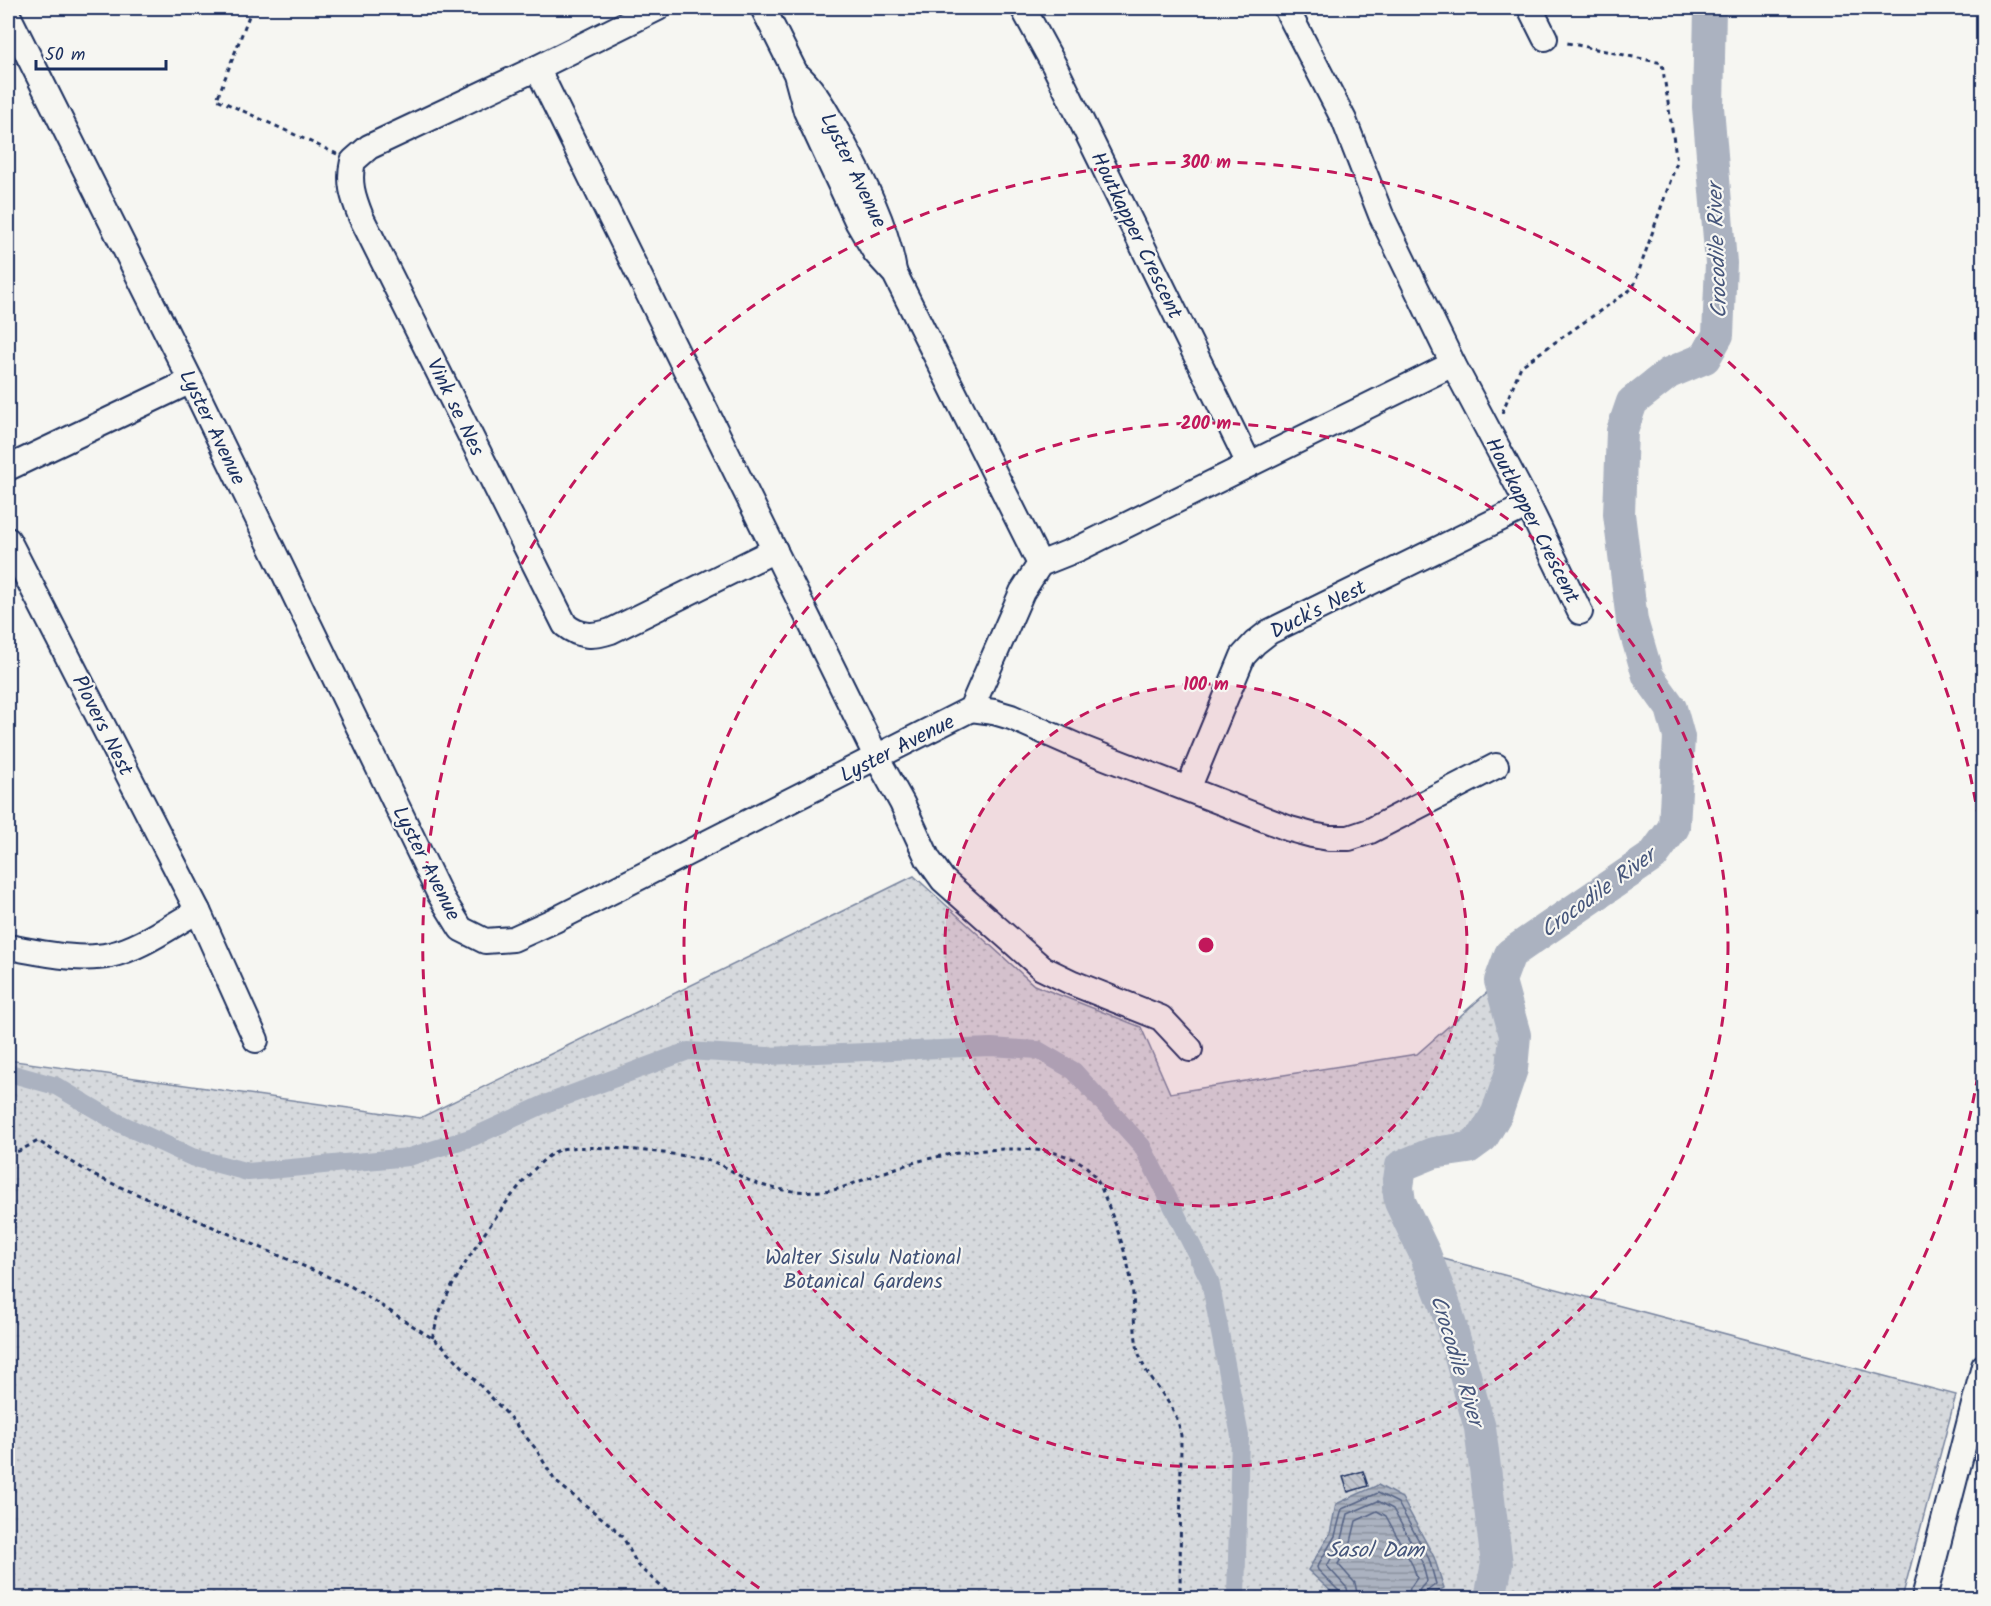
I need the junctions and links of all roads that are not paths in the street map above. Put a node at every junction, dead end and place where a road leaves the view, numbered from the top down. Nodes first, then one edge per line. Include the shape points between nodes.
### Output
1 (658, 8) edge
2 (763, 8) edge
3 (1023, 8) edge
4 (1286, 8) edge
5 (1530, 8) edge
6 (8, 15) edge
7 (1545, 38) road end
8 (537, 68) junction
9 (1453, 364) junction
10 (190, 381) junction
11 (1249, 464) junction
12 (8, 468) edge
13 (1528, 505) junction
14 (8, 540) edge
15 (776, 550) junction
16 (1040, 564) junction
17 (1580, 612) dead end
18 (971, 709) junction
19 (877, 759) junction
20 (1496, 766) dead end
21 (1188, 789) junction
22 (198, 911) junction
23 (8, 947) edge
24 (256, 1040) dead end
25 (1190, 1049) dead end
26 (1983, 1366) edge
27 (1924, 1599) edge

1 - 8 street
2 - 16 street, Lyster Avenue via 796,74 822,104 854,164 879,218 895,274
3 - 11 street, Houtkapper Crescent
4 - 9 street, Houtkapper Crescent via 1344,120 1381,215
5 - 7 street
6 - 10 street, Lyster Avenue
8 - 15 street
8 - 15 street, Vink se Nes via 369,147 353,161 350,181 361,217 565,625 588,636 611,631
9 - 11 street
9 - 13 street, Houtkapper Crescent
10 - 12 street
10 - 19 street, Lyster Avenue via 460,929 485,941 513,939
11 - 16 street
13 - 17 street, Houtkapper Crescent
13 - 21 street, Duck's Nest via 1255,642 1234,677
14 - 22 street, Plovers Nest
15 - 19 street
16 - 18 street, Lyster Avenue via 1022,592
18 - 19 street, Lyster Avenue
18 - 21 street via 1011,717
19 - 25 street via 928,859 943,880 1042,968 1161,1018
20 - 21 street via 1349,838 1312,835
22 - 23 street via 110,955 73,957
22 - 24 street, Plovers Nest
26 - 27 street

